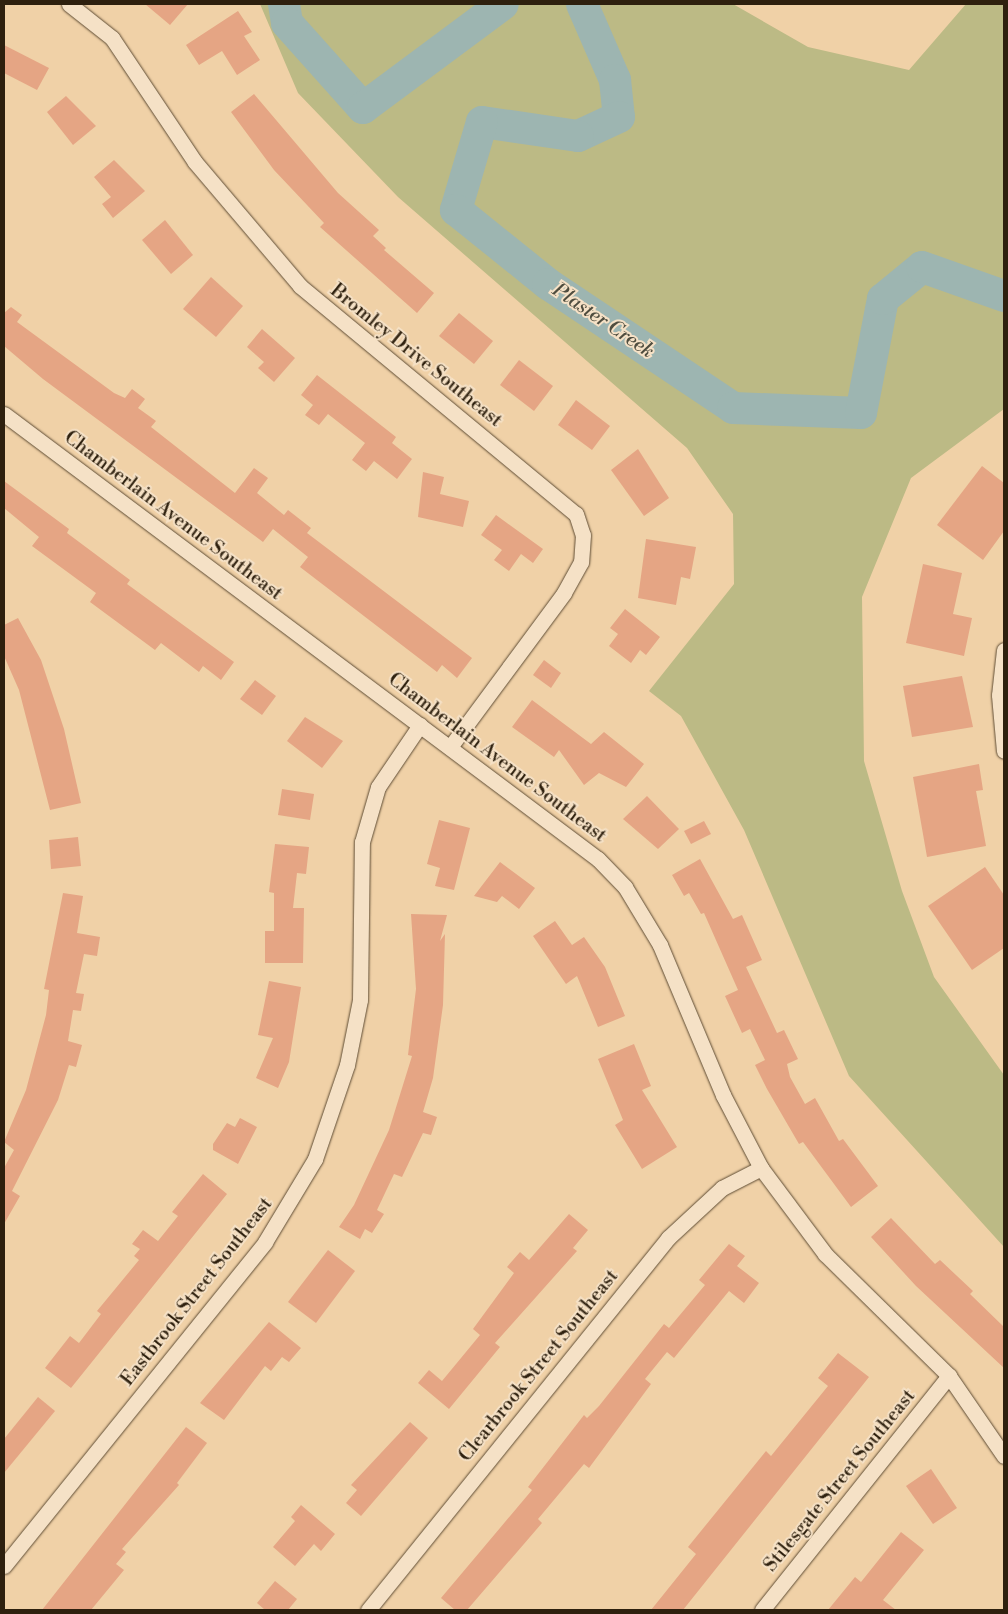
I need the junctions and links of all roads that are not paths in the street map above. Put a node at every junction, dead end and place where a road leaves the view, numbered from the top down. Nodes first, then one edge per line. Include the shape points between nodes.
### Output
1 (69, 4) edge
2 (4, 414) edge
3 (1004, 650) edge
4 (420, 725) junction
5 (450, 747) junction
6 (1004, 750) edge
7 (761, 1168) junction
8 (949, 1376) junction
9 (1004, 1456) edge
10 (4, 1566) edge
11 (368, 1610) edge
12 (762, 1610) edge

1 - 5 street, Bromley Drive Southeast via 112,38 195,162 300,286 576,514 583,535 581,562 564,594
2 - 4 street, Chamberlain Avenue Southeast
3 - 6 street via 999,695
4 - 5 street, Chamberlain Avenue Southeast
4 - 10 street, Eastbrook Street Southeast via 378,787 362,842 360,1000 347,1066 315,1159 265,1242
5 - 7 street, Chamberlain Avenue Southeast via 575,839 625,887 660,945 723,1094
7 - 8 street, Chamberlain Avenue Southeast via 825,1254
7 - 11 street, Clearbrook Street Southeast via 722,1188 668,1238
8 - 9 street, Chamberlain Avenue Southeast
8 - 12 street, Stilesgate Street Southeast

